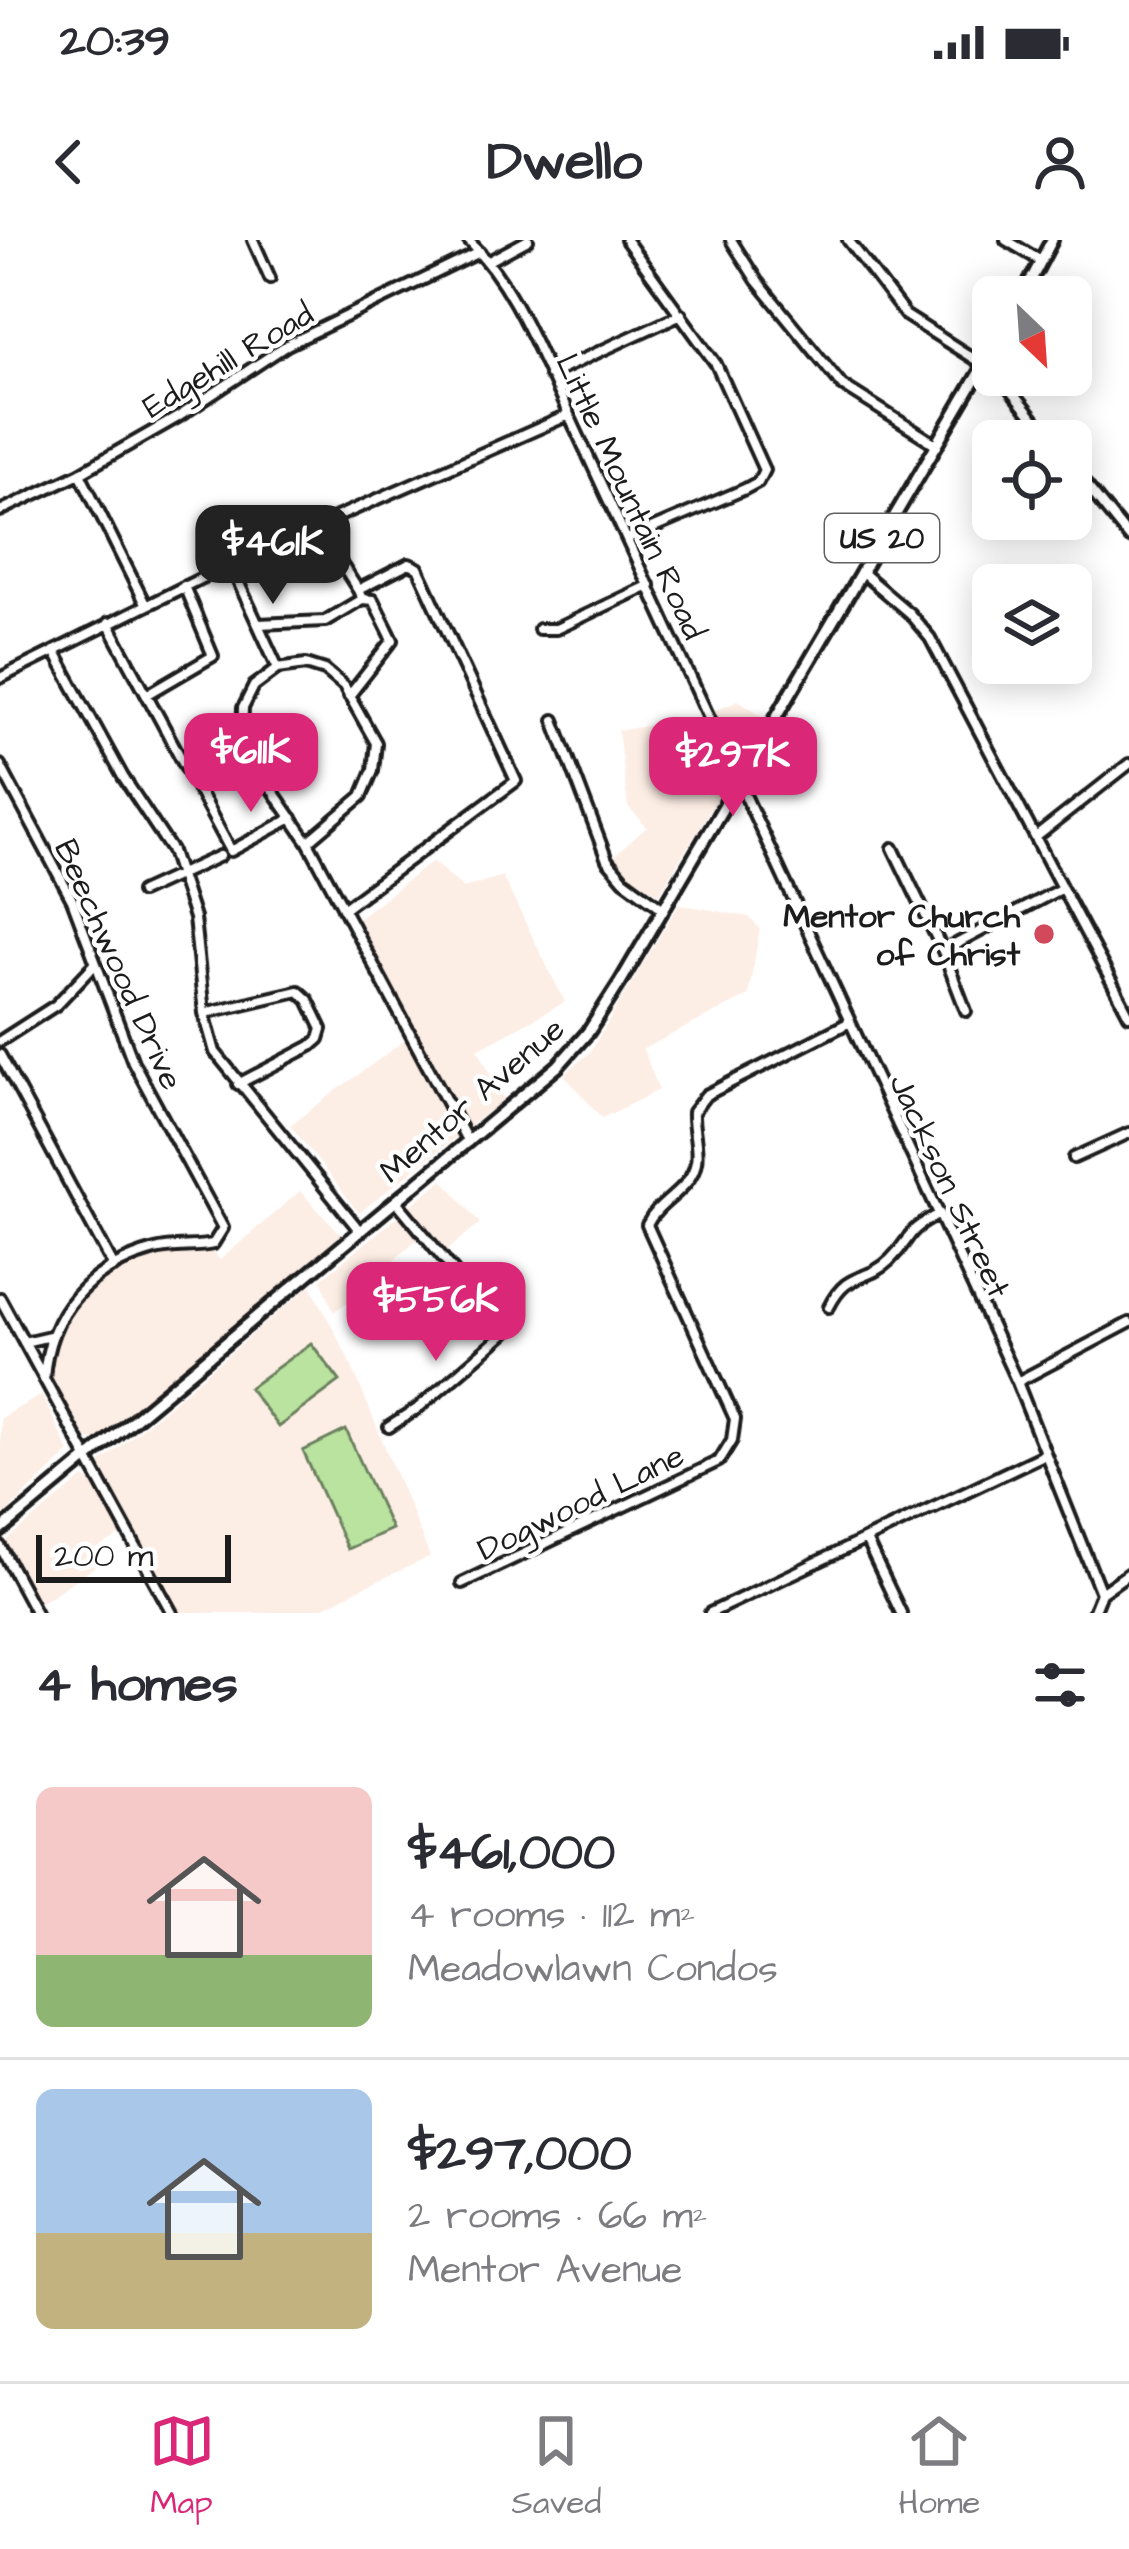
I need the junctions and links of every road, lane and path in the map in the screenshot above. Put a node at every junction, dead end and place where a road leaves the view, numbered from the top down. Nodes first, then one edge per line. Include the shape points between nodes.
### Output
1 (253, 240) edge
2 (468, 240) edge
3 (528, 240) edge
4 (626, 240) edge
5 (731, 240) edge
6 (848, 240) edge
7 (1006, 240) edge
8 (1052, 240) edge
9 (480, 252) junction
10 (490, 261) junction
11 (1041, 261) junction
12 (1033, 276) edge
13 (271, 278) dead end
14 (681, 314) junction
15 (972, 358) edge
16 (549, 375) junction
17 (973, 396) edge
18 (1014, 396) edge
19 (569, 416) junction
20 (1034, 420) edge
21 (937, 445) junction
22 (80, 473) junction
23 (1092, 492) edge
24 (0, 511) edge
25 (317, 526) junction
26 (1129, 538) edge
27 (628, 539) junction
28 (230, 564) junction
29 (861, 572) junction
30 (649, 585) junction
31 (184, 586) junction
32 (360, 594) junction
33 (145, 604) junction
34 (108, 623) junction
35 (258, 624) junction
36 (539, 629) dead end
37 (54, 651) junction
38 (278, 668) junction
39 (0, 678) edge
40 (148, 694) junction
41 (349, 696) junction
42 (554, 719) dead end
43 (1129, 764) edge
44 (0, 765) edge
45 (739, 781) junction
46 (292, 818) junction
47 (1036, 837) junction
48 (308, 842) junction
49 (893, 848) dead end
50 (220, 856) dead end
51 (180, 875) junction
52 (1062, 888) junction
53 (141, 892) dead end
54 (662, 908) junction
55 (343, 909) junction
56 (943, 951) junction
57 (95, 964) junction
58 (81, 982) junction
59 (103, 987) junction
60 (966, 1011) dead end
61 (203, 1013) junction
62 (1129, 1015) edge
63 (850, 1022) junction
64 (0, 1041) edge
65 (0, 1055) edge
66 (238, 1084) junction
67 (1129, 1133) edge
68 (468, 1142) junction
69 (1074, 1158) dead end
70 (397, 1202) junction
71 (940, 1214) junction
72 (360, 1231) junction
73 (114, 1267) junction
74 (0, 1298) edge
75 (829, 1307) dead end
76 (1129, 1323) edge
77 (50, 1336) junction
78 (24, 1342) junction
79 (44, 1379) junction
80 (1017, 1382) junction
81 (389, 1426) dead end
82 (1045, 1454) junction
83 (86, 1457) junction
84 (0, 1531) edge
85 (866, 1540) junction
86 (0, 1546) edge
87 (1129, 1574) edge
88 (462, 1583) dead end
89 (1101, 1593) junction
90 (36, 1613) edge
91 (172, 1613) edge
92 (710, 1613) edge
93 (901, 1613) edge
94 (1093, 1613) edge

1 - 13 street
2 - 9 street, Little Mountain Road
3 - 10 street
4 - 14 street
5 - 21 street via 842,385
6 - 15 street via 904,315
7 - 11 street
8 - 11 main road
9 - 10 street, Little Mountain Road
9 - 22 street, Edgehill Road via 287,345
10 - 16 street, Little Mountain Road
11 - 12 main road
14 - 16 street
14 - 27 street via 726,380 764,470 746,489
16 - 19 street, Little Mountain Road
17 - 21 main road, Mentor Avenue / US 20
18 - 20 street
19 - 25 street
19 - 27 street, Little Mountain Road
21 - 29 main road, Mentor Avenue / US 20
22 - 24 street, Edgehill Road
22 - 33 street
23 - 26 street
25 - 28 street
25 - 32 street
27 - 30 street, Little Mountain Road
28 - 31 street
28 - 35 street
29 - 45 main road, Mentor Avenue / US 20
29 - 47 street via 930,638
30 - 36 street
30 - 45 street, Little Mountain Road
31 - 33 street
31 - 40 street via 213,656
32 - 35 street via 325,621
32 - 41 street via 373,600 393,640
32 - 55 street via 409,564 418,568 516,781
33 - 34 street
34 - 37 street
34 - 40 street
35 - 38 street
37 - 39 street
37 - 51 street
38 - 41 street via 325,670
38 - 46 street via 254,686 242,737
40 - 46 street via 231,851
41 - 48 street via 376,743 373,770 362,796
42 - 54 street via 607,860
43 - 47 street
44 - 57 street, Beechwood Drive via 72,900
45 - 54 main road, Mentor Avenue / US 20
45 - 63 street, Jackson Street
46 - 48 street
47 - 52 street
48 - 55 street
49 - 56 street
50 - 51 street
51 - 53 street
51 - 61 street via 194,918
52 - 56 street
52 - 62 street
54 - 68 main road, Mentor Avenue / US 20 via 575,1049
55 - 68 street
56 - 60 street
57 - 58 street
57 - 59 street, Beechwood Drive
58 - 59 street
58 - 64 street
59 - 73 street, Beechwood Drive via 142,1082 222,1233 213,1244 157,1250
61 - 66 street via 214,1052
61 - 66 street via 298,992 308,1000 320,1039
63 - 71 street, Jackson Street
63 - 88 street, Dogwood Lane via 706,1095 693,1112 698,1158 690,1181 649,1219 735,1419 718,1461
65 - 73 street
66 - 72 street
67 - 69 street
68 - 70 main road, Mentor Avenue / US 20
70 - 72 main road, Mentor Avenue / US 20
70 - 81 street via 505,1333
71 - 75 street via 909,1231 885,1264 844,1283
71 - 80 street, Jackson Street
72 - 83 main road, Mentor Avenue / US 20
73 - 77 street via 73,1299
74 - 78 street
76 - 80 street
77 - 78 street
77 - 79 street
78 - 79 street
79 - 83 street
80 - 82 street, Jackson Street
82 - 85 street
82 - 89 street, Jackson Street
83 - 84 main road, Mentor Avenue / US 20
83 - 91 street
85 - 92 street
85 - 93 street
86 - 90 street
87 - 89 street
89 - 94 street

